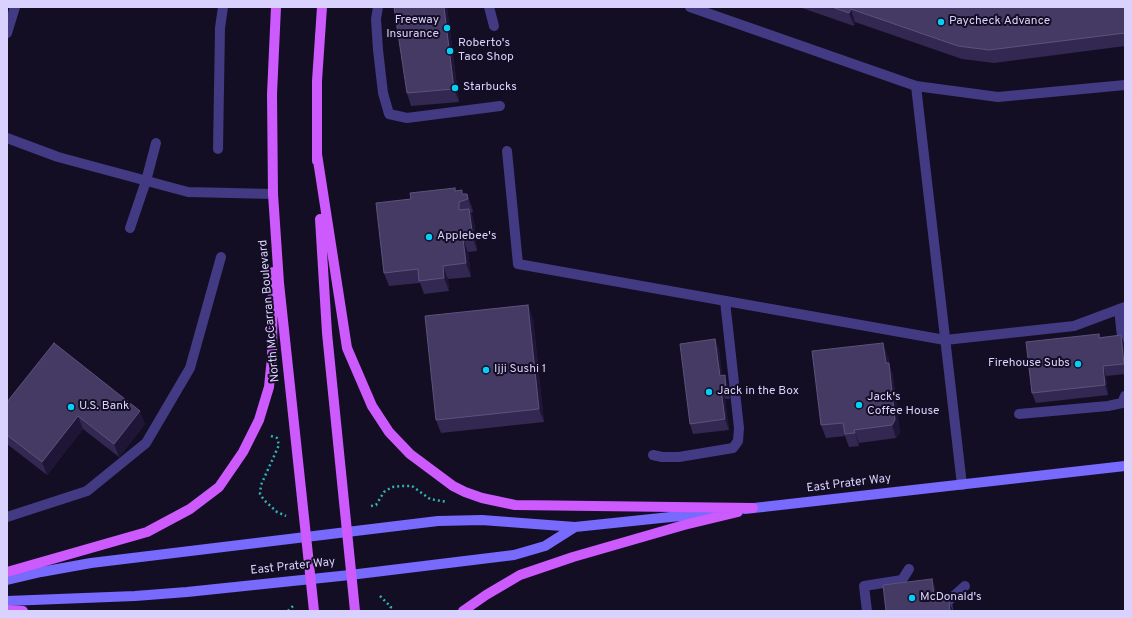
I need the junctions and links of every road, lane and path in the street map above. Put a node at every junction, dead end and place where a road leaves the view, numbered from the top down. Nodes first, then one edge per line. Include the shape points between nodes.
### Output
1 (15, 7) edge
2 (222, 7) edge
3 (276, 7) edge
4 (322, 7) edge
5 (378, 7) edge
6 (489, 7) edge
7 (690, 7) edge
8 (494, 26) dead end
9 (7, 32) edge
10 (1125, 85) edge
11 (916, 86) junction
12 (500, 106) dead end
13 (7, 138) edge
14 (156, 143) dead end
15 (218, 149) dead end
16 (506, 151) dead end
17 (317, 154) junction
18 (146, 181) junction
19 (273, 194) junction
20 (130, 228) dead end
21 (221, 256) dead end
22 (725, 301) junction
23 (1122, 308) edge
24 (945, 340) junction
25 (1125, 364) edge
26 (1125, 396) edge
27 (1019, 414) dead end
28 (271, 436) dead end
29 (654, 455) dead end
30 (1125, 466) edge
31 (962, 485) junction
32 (448, 502) dead end
33 (371, 506) dead end
34 (753, 508) junction
35 (286, 516) dead end
36 (7, 517) edge
37 (575, 527) junction
38 (346, 532) junction
39 (306, 538) junction
40 (909, 569) dead end
41 (7, 572) edge
42 (350, 575) junction
43 (310, 578) junction
44 (7, 580) edge
45 (965, 586) dead end
46 (380, 596) dead end
47 (7, 601) edge
48 (293, 606) dead end
49 (7, 610) edge
50 (24, 611) edge
51 (288, 611) edge
52 (314, 611) edge
53 (355, 611) edge
54 (389, 611) edge
55 (464, 611) edge
56 (867, 611) edge
57 (948, 611) edge

1 - 9 lane
2 - 15 lane
3 - 19 main road, North McCarran Boulevard via 272,94
4 - 17 main road via 317,81
5 - 12 lane via 378,50 383,93 389,114 407,118
6 - 8 lane
7 - 11 lane
10 - 11 lane via 998,97
11 - 24 lane
13 - 18 lane via 58,157
14 - 18 lane
16 - 22 lane via 518,264
17 - 34 main road via 347,348 372,406 389,432 410,454 465,492 515,505
17 - 38 main road via 327,333
18 - 19 lane via 188,192
18 - 20 lane
19 - 39 main road, North McCarran Boulevard via 279,283
19 - 41 main road via 272,357 269,387 259,420 243,452 219,487 190,509 147,532
21 - 36 lane via 190,368 146,443 87,491
22 - 24 lane
22 - 29 lane via 739,428 738,441 733,448 679,457
23 - 24 lane via 1074,326
23 - 25 lane
24 - 31 lane
26 - 27 lane via 1122,403 1108,406
28 - 35 path via 277,438 278,445 261,485 260,494 277,512
30 - 31 main road, East Prater Way
31 - 34 main road, East Prater Way
32 - 33 path via 430,498 412,486 403,486 392,487 384,492 376,505
34 - 37 main road, East Prater Way
34 - 55 main road via 669,529 520,575
37 - 38 main road, East Prater Way via 482,520 438,521
37 - 42 main road, East Prater Way via 545,546 514,555
38 - 39 main road, East Prater Way
38 - 42 main road
39 - 43 main road, North McCarran Boulevard
39 - 44 main road, East Prater Way via 91,563
40 - 56 lane via 902,580 864,586
42 - 43 main road, East Prater Way
42 - 53 main road
43 - 47 main road, East Prater Way via 135,596
43 - 52 main road, North McCarran Boulevard
45 - 57 lane via 947,602
46 - 54 path via 391,607
48 - 51 path
49 - 50 main road

